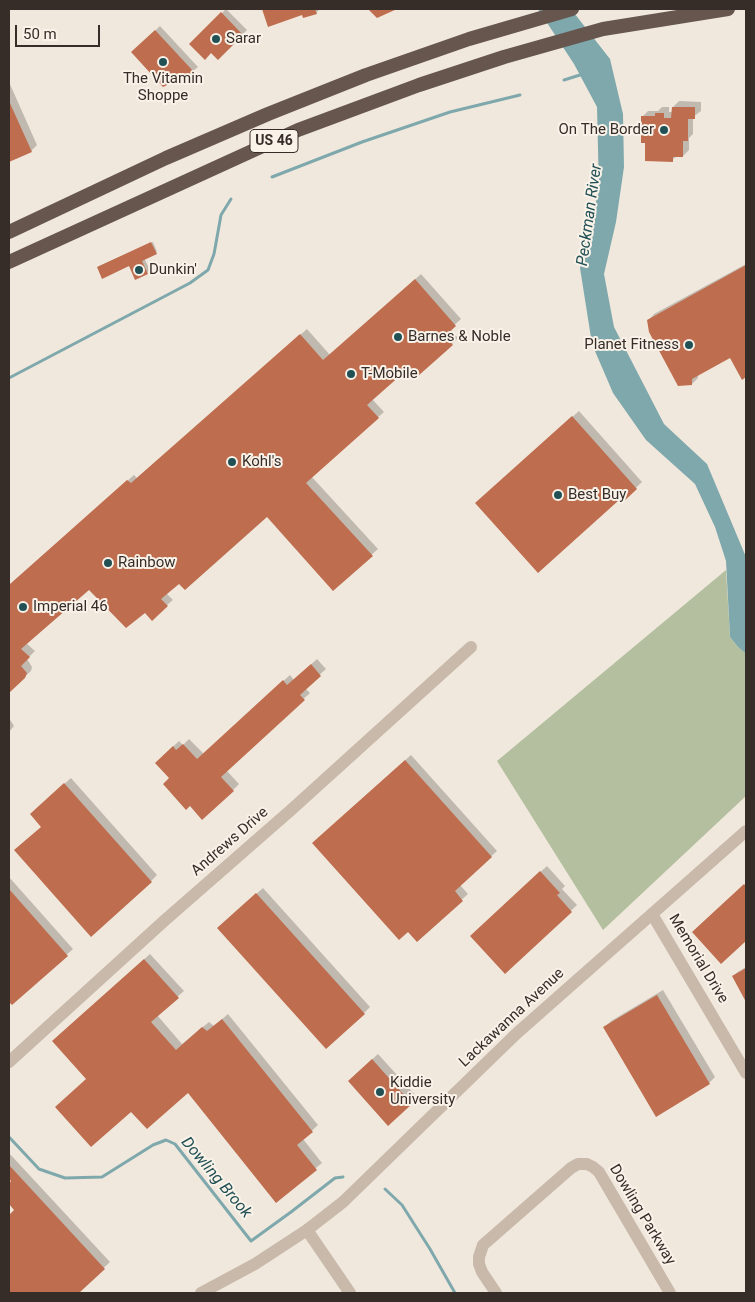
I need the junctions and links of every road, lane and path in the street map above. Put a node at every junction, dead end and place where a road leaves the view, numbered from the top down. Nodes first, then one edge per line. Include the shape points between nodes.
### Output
1 (572, 9) edge
2 (728, 9) edge
3 (9, 232) edge
4 (9, 262) edge
5 (471, 647) dead end
6 (746, 831) edge
7 (652, 914) junction
8 (9, 1062) edge
9 (746, 1073) edge
10 (307, 1230) junction
11 (201, 1293) edge
12 (350, 1293) edge
13 (496, 1293) edge
14 (670, 1293) edge

1 - 3 highway, US 46 via 460,42 374,72 166,158
2 - 4 highway, US 46 via 603,29 419,85 298,130
5 - 8 street, Andrews Drive
6 - 7 street, Lackawanna Avenue
7 - 9 street, Memorial Drive
7 - 10 street, Lackawanna Avenue via 516,1034 343,1202
10 - 11 street, Lackawanna Avenue via 255,1264
10 - 12 street
13 - 14 street, Dowling Parkway via 479,1264 483,1245 571,1168 587,1164 599,1172

